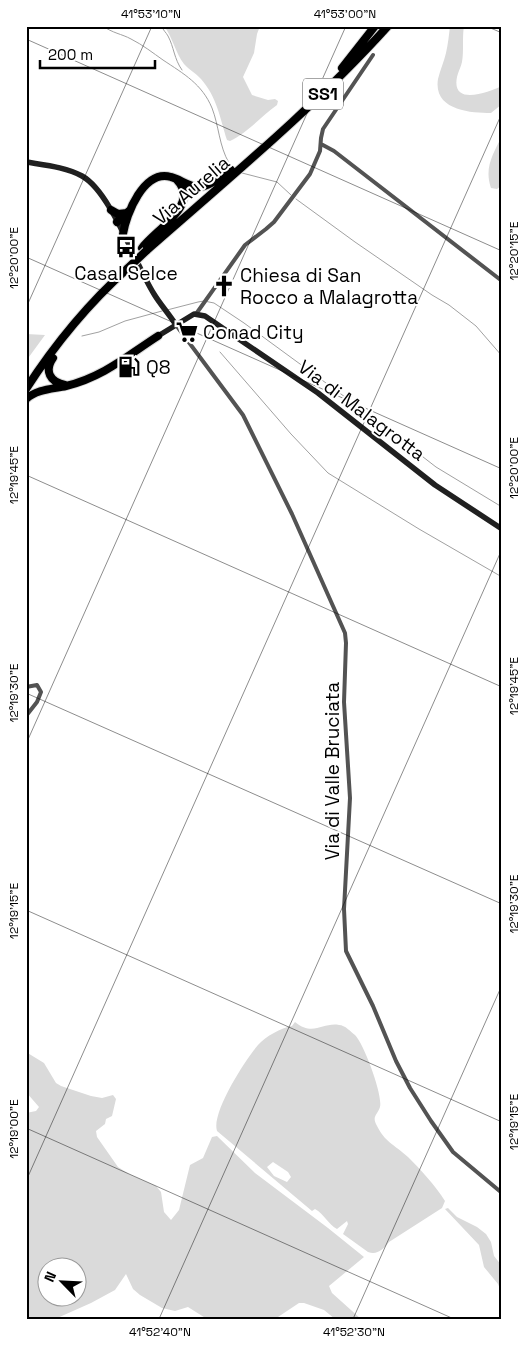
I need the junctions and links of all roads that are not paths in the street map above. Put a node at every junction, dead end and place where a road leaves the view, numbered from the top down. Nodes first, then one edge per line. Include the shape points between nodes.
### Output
1 (375, 26) edge
2 (381, 26) edge
3 (388, 26) edge
4 (373, 55) dead end
5 (342, 68) junction
6 (321, 144) junction
7 (251, 155) junction
8 (26, 162) edge
9 (231, 170) junction
10 (174, 178) junction
11 (111, 210) junction
12 (128, 213) junction
13 (117, 222) junction
14 (123, 234) junction
15 (144, 250) junction
16 (126, 266) junction
17 (502, 281) edge
18 (196, 314) junction
19 (77, 320) junction
20 (176, 325) junction
21 (158, 336) joint
22 (26, 379) edge
23 (67, 386) junction
24 (26, 388) edge
25 (26, 399) edge
26 (502, 529) edge
27 (26, 687) edge
28 (26, 716) edge
29 (502, 1193) edge

1 - 5 highway
2 - 5 highway, Via Aurelia / SS1
3 - 7 highway, Via Aurelia / SS1 via 330,87
4 - 6 street via 323,129
5 - 7 highway, Via Aurelia / SS1
6 - 17 street
6 - 18 street via 316,163 299,189 266,230 244,245
7 - 9 highway, Via Aurelia / SS1
7 - 15 highway, Via Aurelia / SS1 via 229,178
8 - 11 main road via 82,176 98,190
9 - 10 highway via 200,187
9 - 15 highway, Via Aurelia / SS1
10 - 12 highway via 162,176 150,180
10 - 15 highway via 183,190 180,208 151,237
11 - 12 highway via 118,214
11 - 13 main road
12 - 13 highway
12 - 14 highway
13 - 14 main road
14 - 20 main road via 154,294
15 - 16 highway, Via Aurelia / SS1
16 - 19 highway, Via Aurelia / SS1
16 - 22 highway, Via Aurelia / SS1 via 74,315
18 - 20 main road
18 - 26 main road, Via di Malagrotta via 205,316 318,393 435,485
19 - 23 highway via 49,364 52,380
19 - 24 highway, Via Aurelia / SS1
20 - 21 main road
20 - 29 street, Via di Valle Bruciata via 243,415 345,633 344,702 350,780 344,909 348,956 396,1061 430,1121 453,1152
21 - 23 highway via 109,370
23 - 25 highway via 35,393
27 - 28 street via 36,684 41,692

